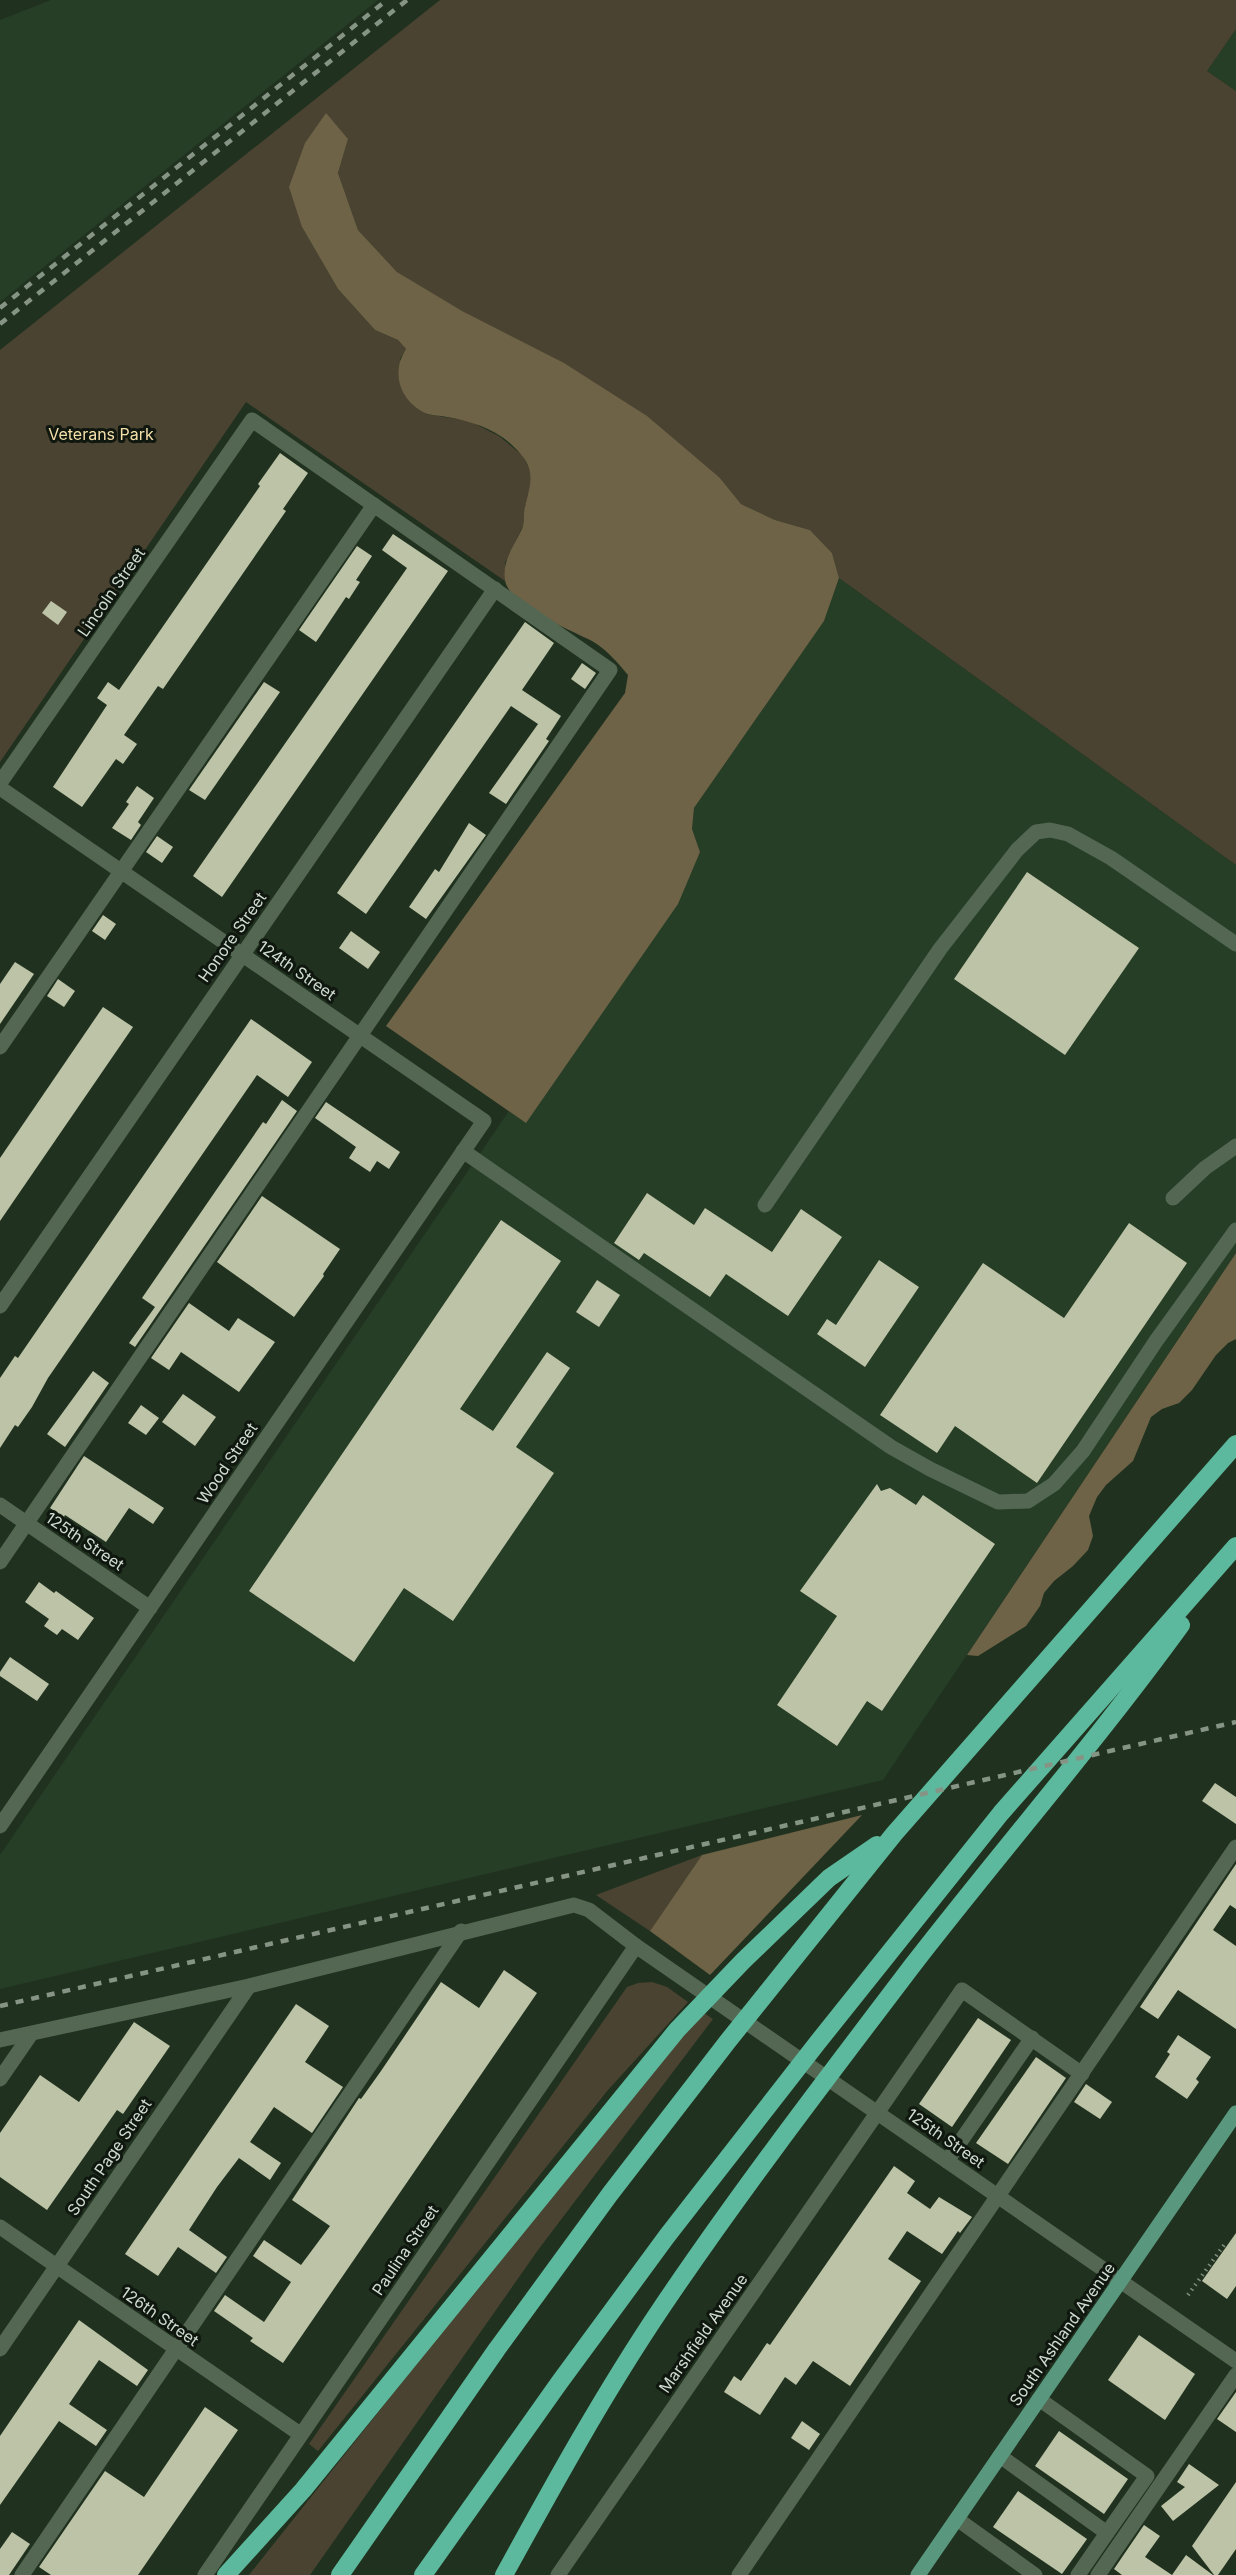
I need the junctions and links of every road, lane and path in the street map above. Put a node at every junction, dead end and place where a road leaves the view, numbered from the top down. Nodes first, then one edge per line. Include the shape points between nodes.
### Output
1 (374, 505) junction
2 (495, 589) junction
3 (0, 783) edge
4 (0, 788) edge
5 (121, 872) junction
6 (1236, 944) edge
7 (242, 955) junction
8 (360, 1036) junction
9 (0, 1047) edge
10 (484, 1121) joint
11 (1236, 1146) edge
12 (463, 1151) junction
13 (1173, 1198) dead end
14 (765, 1205) dead end
15 (1236, 1230) edge
16 (0, 1306) edge
17 (1236, 1444) edge
18 (0, 1505) edge
19 (27, 1523) junction
20 (1236, 1547) edge
21 (0, 1562) edge
22 (150, 1608) junction
23 (0, 1826) edge
24 (894, 1834) junction
25 (1236, 1847) edge
26 (461, 1931) junction
27 (636, 1946) junction
28 (249, 1986) junction
29 (30, 2034) junction
30 (1032, 2038) junction
31 (0, 2040) edge
32 (1082, 2074) junction
33 (0, 2079) edge
34 (877, 2112) junction
35 (1234, 2119) edge
36 (947, 2161) junction
37 (998, 2196) junction
38 (0, 2227) edge
39 (1224, 2245) dead end
40 (57, 2266) junction
41 (1120, 2281) junction
42 (1188, 2295) dead end
43 (0, 2349) edge
44 (176, 2349) junction
45 (1236, 2361) edge
46 (1236, 2375) edge
47 (1039, 2399) junction
48 (300, 2434) junction
49 (1000, 2456) junction
50 (957, 2519) junction
51 (1107, 2533) junction
52 (22, 2575) edge
53 (205, 2575) edge
54 (226, 2575) edge
55 (340, 2575) edge
56 (423, 2575) edge
57 (504, 2575) edge
58 (558, 2575) edge
59 (739, 2575) edge
60 (918, 2575) edge
61 (1035, 2575) edge
62 (1078, 2575) edge
63 (1098, 2575) edge

1 - 2 street
1 - 3 street, Lincoln Street via 252,420
1 - 5 street
2 - 7 street, Honore Street
2 - 8 street via 610,670
4 - 5 street, 124th Street
5 - 7 street, 124th Street
5 - 9 street
6 - 14 street via 1111,858 1068,834 1036,832 1017,850 940,949
7 - 8 street, 124th Street
7 - 16 street, Honore Street
8 - 10 street, 124th Street
8 - 19 street
10 - 12 street, Wood Street
11 - 13 street
12 - 15 street via 891,1447 998,1502 1028,1501 1054,1484 1083,1451
12 - 22 street, Wood Street
17 - 24 highway
18 - 19 street, 125th Street
19 - 21 street
19 - 22 street, 125th Street
20 - 56 highway via 1001,1813 818,2042 586,2346
20 - 57 highway via 1125,1701 913,1965 712,2236 600,2406
22 - 23 street, Wood Street
24 - 54 highway via 829,1878 677,2030 303,2490
24 - 55 highway via 610,2194
25 - 32 street
26 - 27 street, 125th Street via 574,1905 589,1910
26 - 28 street
26 - 44 street
27 - 34 street, 125th Street
27 - 48 street, Paulina Street
28 - 29 street
28 - 40 street, South Page Street
29 - 31 street
29 - 33 street
30 - 32 street
30 - 34 street, Marshfield Avenue via 962,1990
30 - 36 street
32 - 37 street
34 - 36 street, 125th Street
34 - 58 street, Marshfield Avenue
35 - 41 main road, South Ashland Avenue
36 - 37 street, 125th Street
37 - 41 street, 125th Street
37 - 59 street
38 - 40 street, 126th Street
39 - 42 path
40 - 43 street, South Page Street
40 - 44 street, 126th Street
41 - 45 street, 125th Street
41 - 47 main road, South Ashland Avenue
44 - 48 street, 126th Street
44 - 52 street
46 - 63 street
47 - 49 main road, South Ashland Avenue
47 - 51 street via 1147,2476
48 - 53 street, Paulina Street
49 - 50 main road, South Ashland Avenue
49 - 51 street
50 - 60 main road, South Ashland Avenue
50 - 61 street
51 - 62 street

